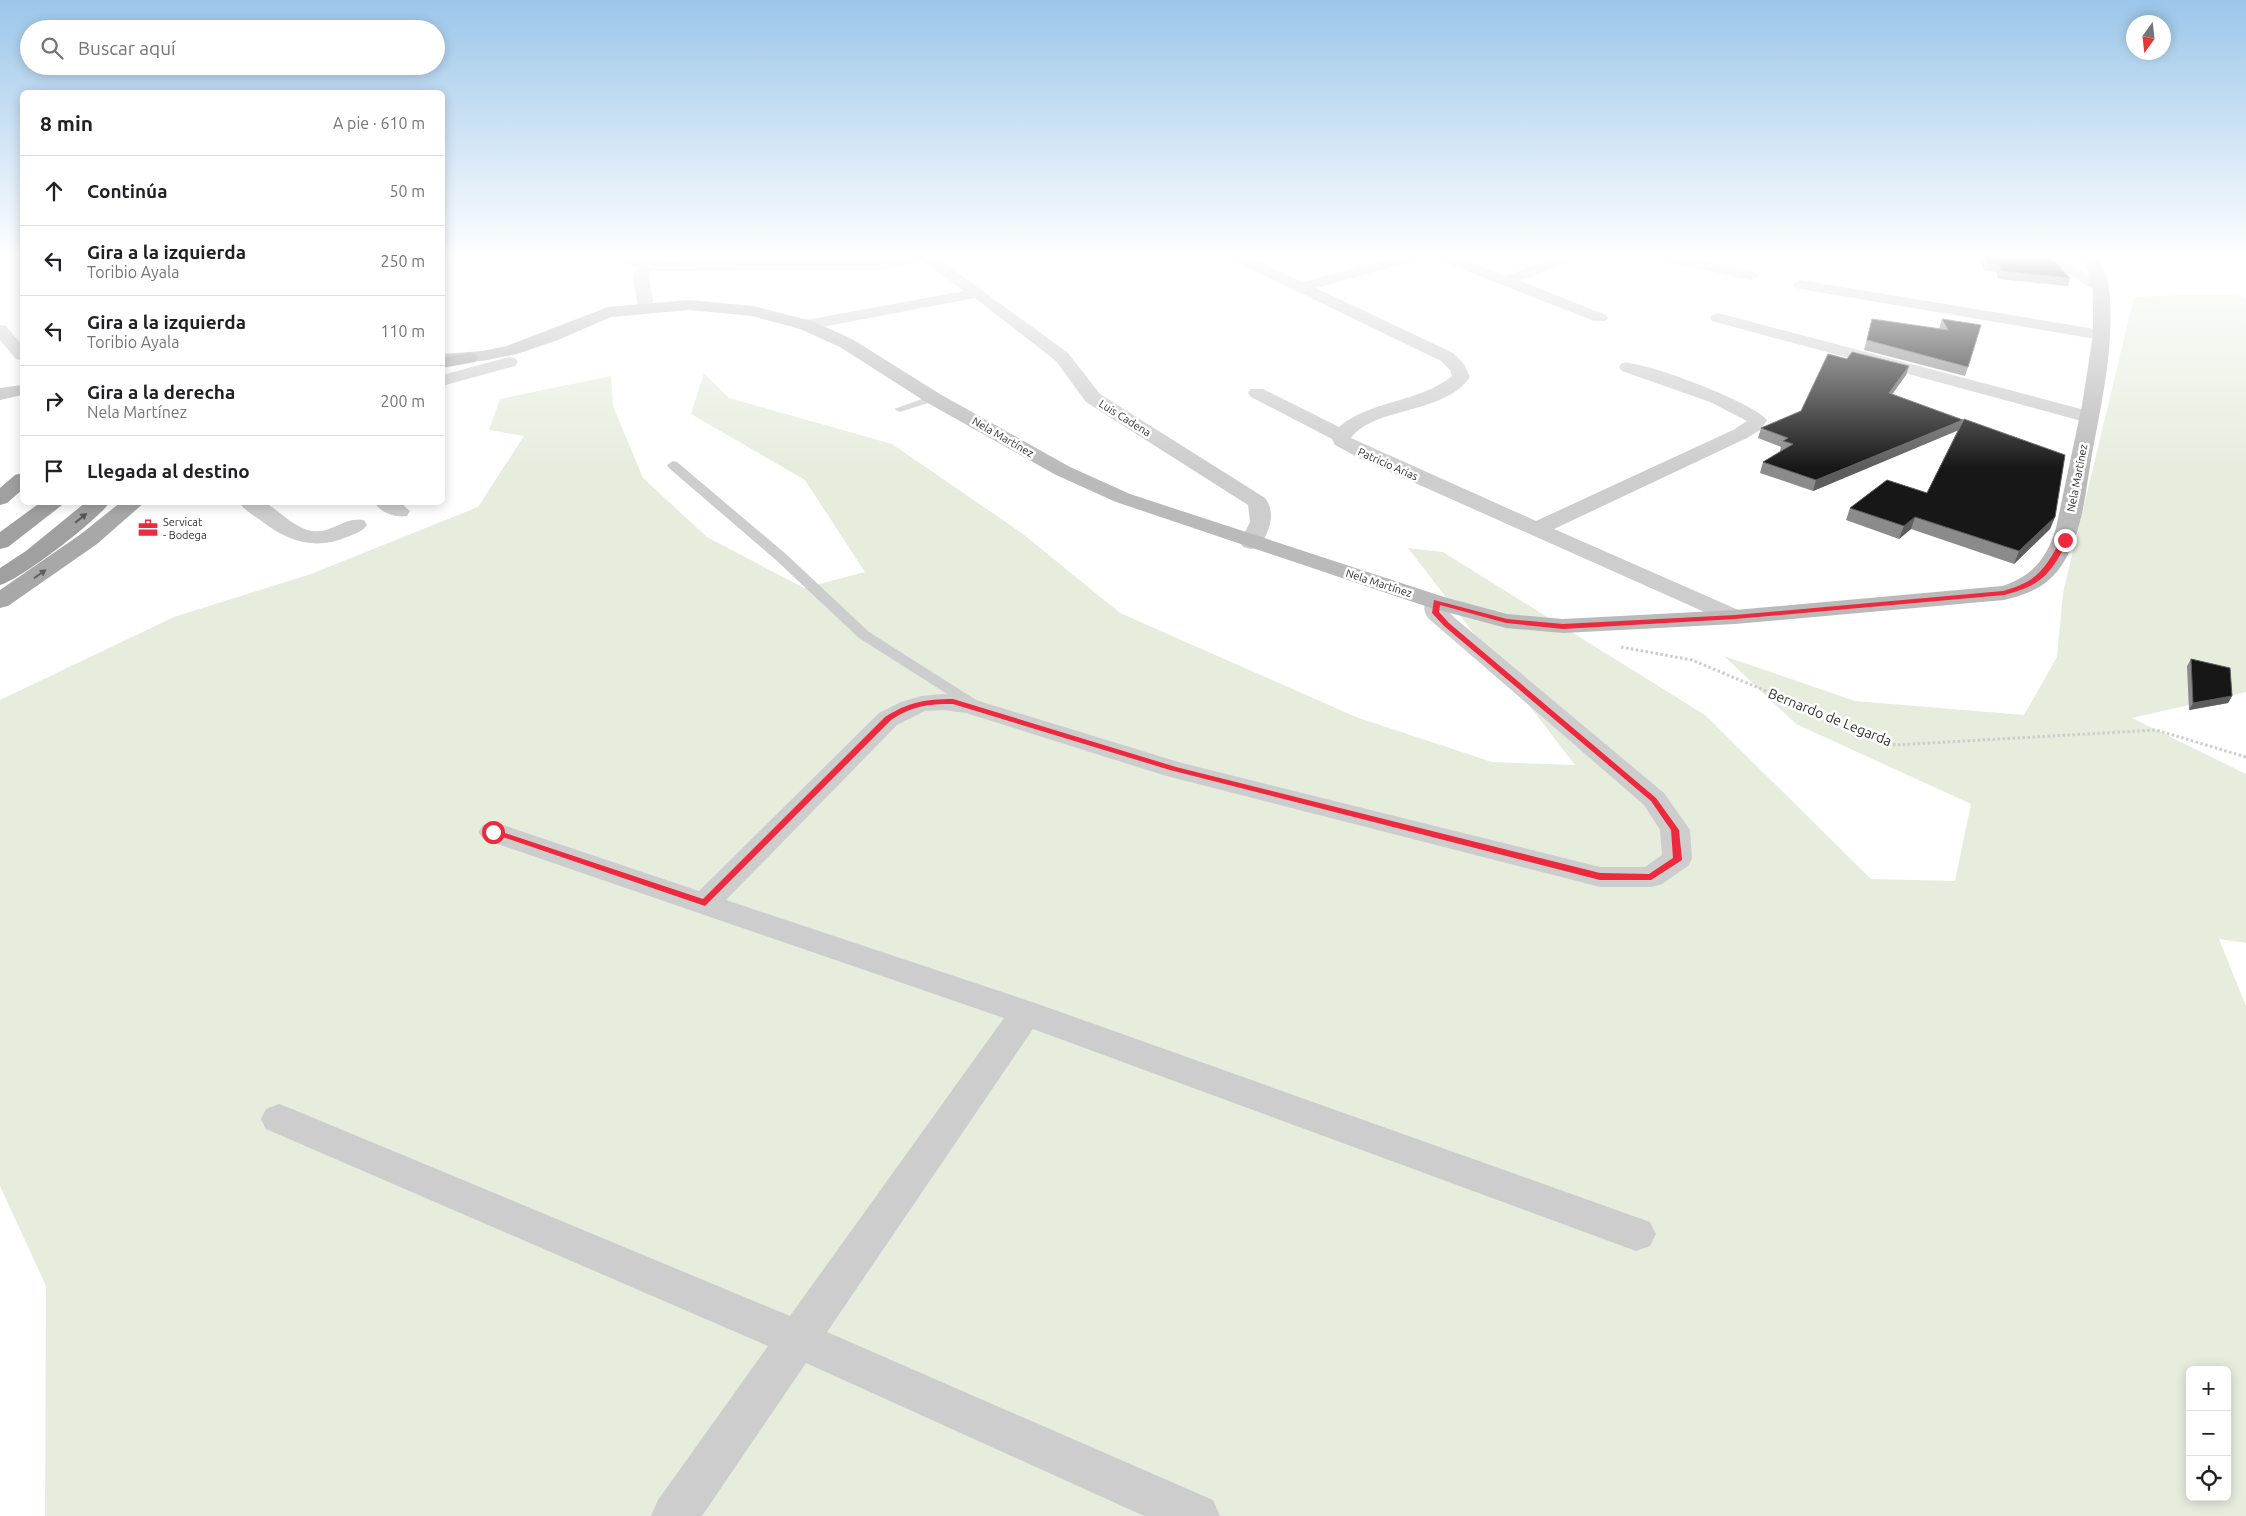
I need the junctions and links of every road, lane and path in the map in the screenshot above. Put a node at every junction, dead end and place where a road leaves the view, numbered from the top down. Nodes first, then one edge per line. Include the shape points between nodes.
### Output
1 (572, 327) edge
2 (808, 327) edge
3 (1023, 327) edge
4 (1384, 327) edge
5 (1751, 327) edge
6 (2051, 327) edge
7 (2101, 327) edge
8 (0, 330) edge
9 (2101, 335) junction
10 (20, 353) edge
11 (469, 358) junction
12 (445, 359) edge
13 (445, 362) edge
14 (509, 362) dead end
15 (1628, 366) dead end
16 (445, 380) edge
17 (20, 390) edge
18 (1257, 393) dead end
19 (0, 394) edge
20 (933, 398) junction
21 (900, 409) dead end
22 (2089, 417) junction
23 (1341, 436) junction
24 (673, 465) dead end
25 (20, 481) edge
26 (0, 499) edge
27 (52, 505) edge
28 (96, 505) edge
29 (131, 505) edge
30 (254, 505) edge
31 (356, 525) dead end
32 (1537, 529) junction
33 (0, 542) edge
34 (1251, 542) junction
35 (0, 578) edge
36 (0, 601) edge
37 (1436, 602) junction
38 (1735, 617) junction
39 (1618, 646) dead end
40 (979, 708) junction
41 (2246, 757) edge
42 (493, 832) dead end
43 (705, 902) junction
44 (1026, 1013) junction
45 (279, 1119) dead end
46 (1636, 1234) dead end
47 (797, 1340) junction
48 (674, 1516) edge
49 (1197, 1516) edge

1 - 11 main road, Nela Martínez via 539,342
2 - 20 main road, Nela Martínez via 846,343
3 - 34 street, Luis Cadena via 1062,356 1093,398 1258,502 1261,522
4 - 23 street, Patricio Arias via 1447,357 1458,368 1461,377 1438,394 1355,425
5 - 22 street
6 - 9 street
7 - 9 main road, Nela Martínez
8 - 10 street
9 - 22 main road, Nela Martínez
11 - 12 main road, Nela Martínez
11 - 13 main road
14 - 16 street
15 - 32 street via 1750,413 1756,420 1753,426 1740,434
17 - 19 main road
18 - 23 street
20 - 21 lane
20 - 34 main road, Nela Martínez via 1071,475 1122,498
22 - 38 main road, Nela Martínez via 2065,540 2055,560 2024,588 2004,593
23 - 32 street, Patricio Arias via 1342,442 1352,448
24 - 40 lane via 782,558 864,636
25 - 26 highway
27 - 33 highway
35 -> 28 highway via 34,556
36 -> 29 main road
30 - 31 street via 300,536 326,537
32 - 38 street, Patricio Arias
34 - 37 main road, Nela Martínez
37 - 38 main road, Nela Martínez via 1506,621 1563,626
37 - 40 street via 1436,613 1447,624 1654,799 1675,830 1677,860 1651,877 1600,876 1173,769
39 - 41 path, Bernardo de Legarda via 1692,660 1895,745 2156,730
40 - 43 street via 953,702 929,702 906,707 888,719
42 - 43 street
43 - 44 street
44 - 46 street
44 - 47 street
45 - 47 street
47 - 48 street
47 - 49 street

